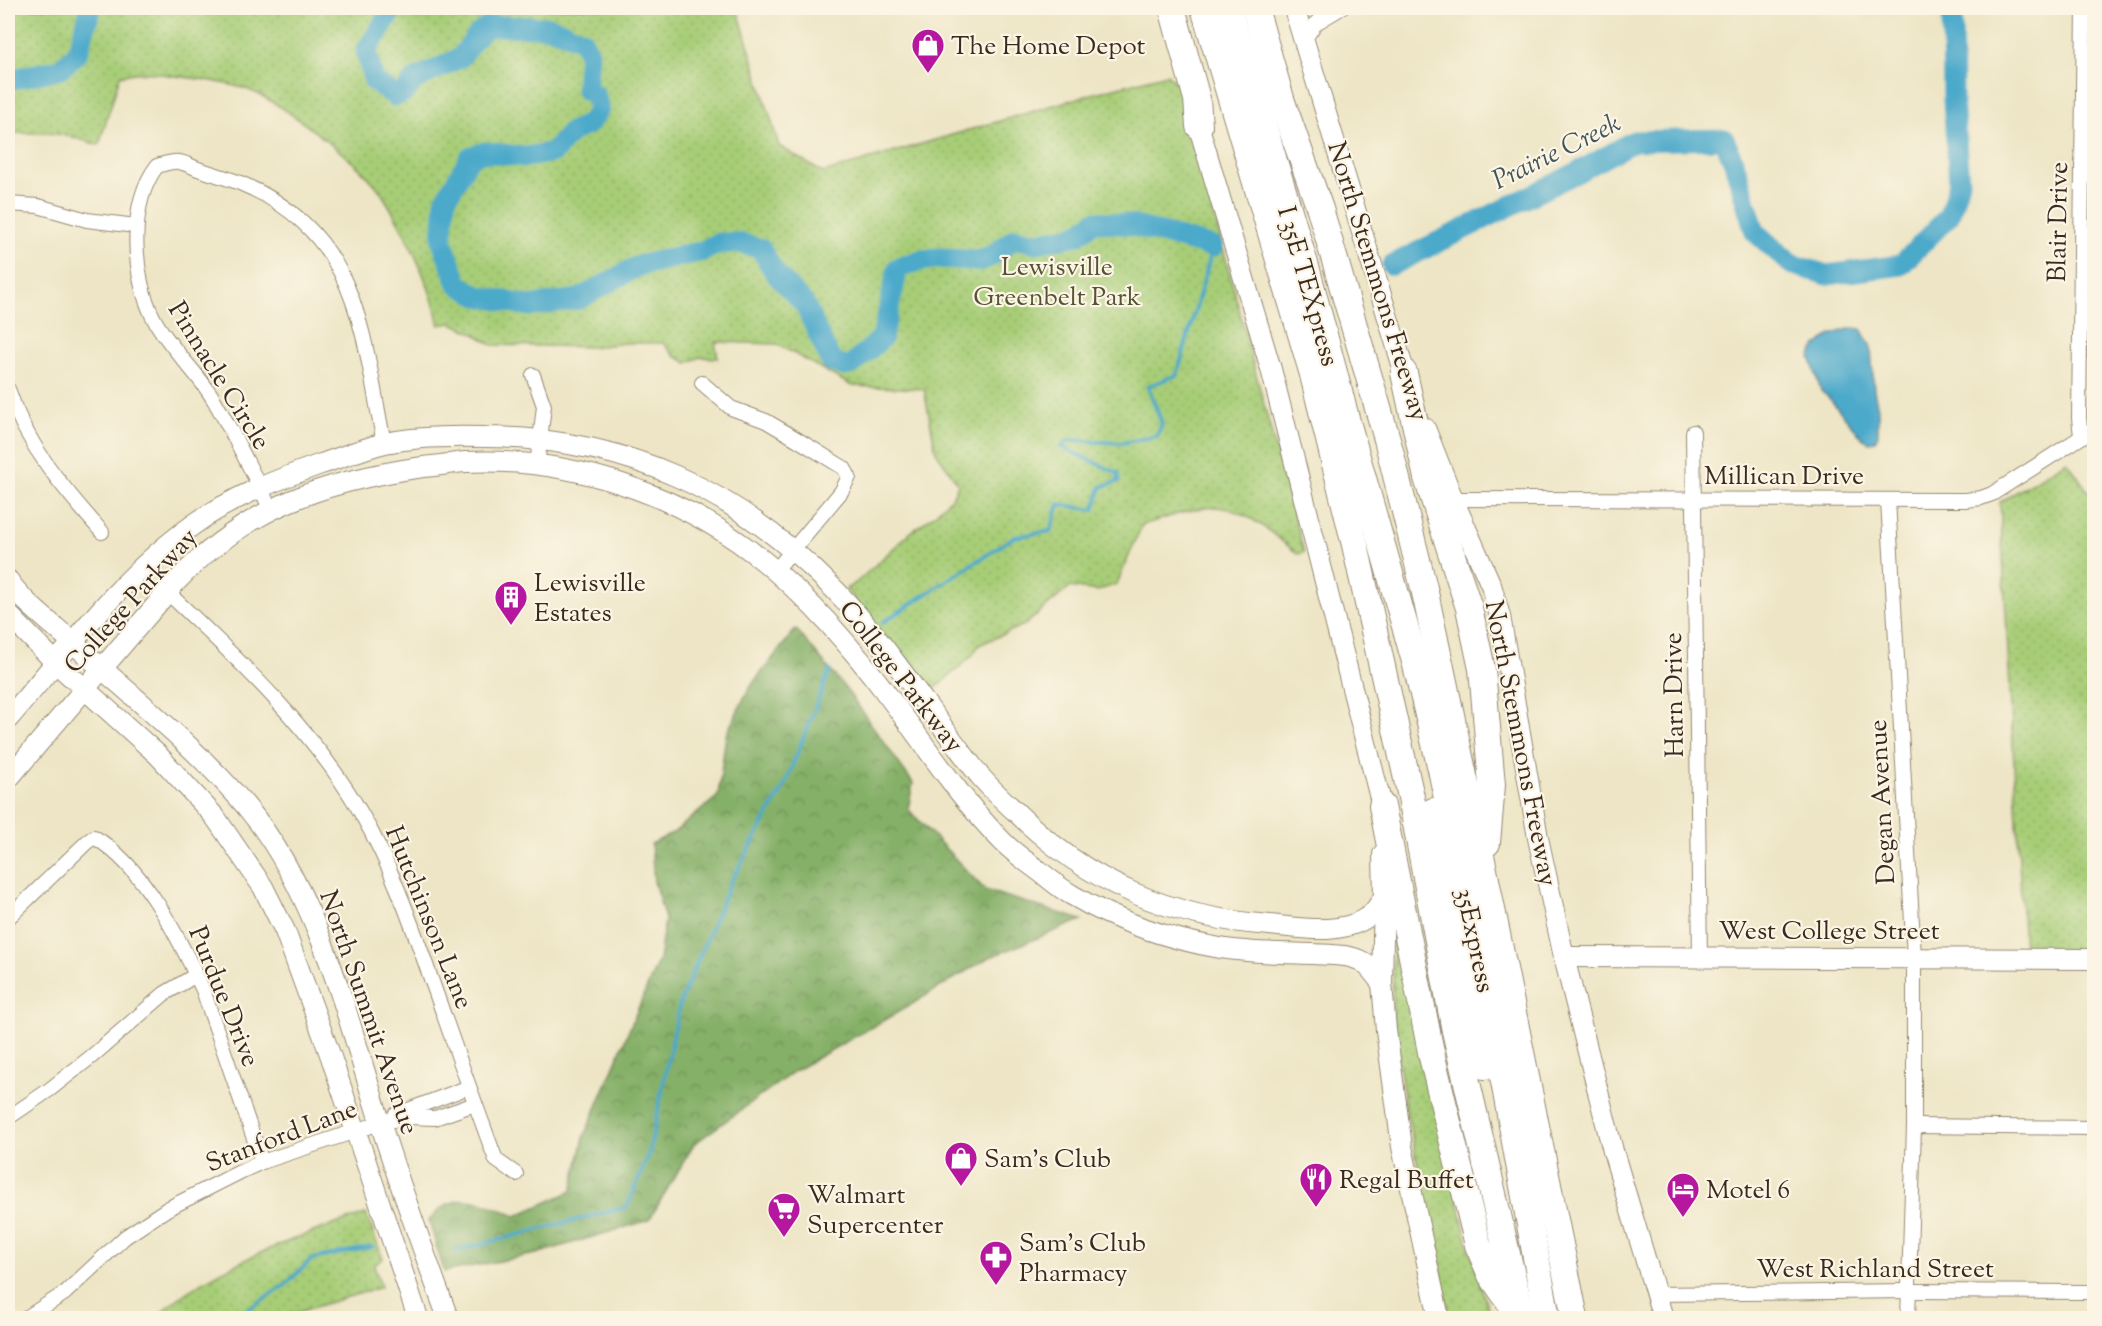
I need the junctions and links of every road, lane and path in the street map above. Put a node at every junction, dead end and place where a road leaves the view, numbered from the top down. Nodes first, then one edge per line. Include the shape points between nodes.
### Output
1 (1166, 8) edge
2 (1172, 8) edge
3 (1204, 8) edge
4 (1228, 8) edge
5 (1255, 8) edge
6 (1294, 8) edge
7 (1341, 8) edge
8 (2084, 8) edge
9 (1304, 40) junction
10 (2089, 86) edge
11 (1199, 126) junction
12 (8, 204) edge
13 (1320, 209) junction
14 (136, 226) junction
15 (2088, 245) edge
16 (1404, 373) junction
17 (533, 375) dead end
18 (702, 384) dead end
19 (8, 388) edge
20 (2094, 429) edge
21 (1693, 432) dead end
22 (2081, 436) junction
23 (541, 439) junction
24 (384, 443) junction
25 (537, 466) junction
26 (260, 486) junction
27 (1694, 498) junction
28 (1453, 499) junction
29 (1888, 500) junction
30 (271, 510) junction
31 (102, 532) dead end
32 (1355, 545) junction
33 (792, 549) junction
34 (1389, 565) junction
35 (775, 571) junction
36 (8, 580) edge
37 (167, 592) junction
38 (8, 614) edge
39 (73, 643) junction
40 (56, 663) junction
41 (102, 669) junction
42 (85, 688) junction
43 (924, 700) junction
44 (904, 716) junction
45 (8, 718) edge
46 (8, 779) edge
47 (1382, 806) junction
48 (1484, 870) junction
49 (1384, 897) junction
50 (1148, 899) junction
51 (8, 918) edge
52 (1138, 925) junction
53 (1564, 957) junction
54 (1700, 957) junction
55 (1914, 957) junction
56 (2094, 959) edge
57 (196, 975) junction
58 (1382, 983) junction
59 (469, 1087) junction
60 (475, 1104) junction
61 (8, 1118) edge
62 (380, 1124) junction
63 (1914, 1126) junction
64 (2094, 1128) edge
65 (357, 1131) junction
66 (262, 1162) junction
67 (516, 1174) dead end
68 (1523, 1188) junction
69 (1908, 1291) junction
70 (2094, 1292) edge
71 (1656, 1294) junction
72 (26, 1318) edge
73 (418, 1318) edge
74 (448, 1318) edge
75 (1439, 1318) edge
76 (1521, 1318) edge
77 (1547, 1318) edge
78 (1575, 1318) edge
79 (1662, 1318) edge
80 (1908, 1318) edge

1 - 11 main road
2 - 11 highway via 1197,99
3 - 32 highway via 1312,371
4 - 34 highway, I 35E TEXpress
5 - 13 highway, North Stemmons Freeway via 1282,102
6 - 9 main road, North Stemmons Freeway
7 - 9 street via 1316,23
8 - 10 street, Blair Drive
9 - 16 main road, North Stemmons Freeway
10 - 15 street, Blair Drive
11 - 47 main road via 1271,369
12 - 14 street via 38,206 87,220
13 - 34 highway via 1324,270 1378,483
13 - 48 highway, North Stemmons Freeway via 1393,462
14 - 24 street, Pinnacle Circle via 148,177 157,166 178,162 262,193 300,220 328,250 353,298
14 - 26 street, Pinnacle Circle via 136,254 153,318 203,382
15 - 22 street, Blair Drive via 2079,406
16 - 28 main road, North Stemmons Freeway
16 - 48 highway via 1427,478 1469,608 1482,669 1492,785
17 - 23 street via 544,406
18 - 33 street via 731,408 766,421 844,468 849,477 842,492
19 - 31 street via 34,446
20 - 22 street, Millican Drive
21 - 27 street, Harn Drive
22 - 29 street, Millican Drive via 1981,498
23 - 24 main road, College Parkway via 452,436
23 - 25 street
23 - 33 main road, College Parkway via 619,455 661,469 744,512
24 - 26 main road, College Parkway
25 - 30 main road, College Parkway via 463,462 391,472 334,484
25 - 35 main road, College Parkway via 584,473 672,503 731,538
26 - 30 street, Pinnacle Circle
26 - 39 main road, College Parkway via 210,514 159,550
27 - 28 street, Millican Drive
27 - 29 street, Millican Drive
27 - 54 street, Harn Drive
28 - 53 main road, North Stemmons Freeway via 1491,585 1500,616 1527,781
29 - 55 street, Degan Avenue
30 - 37 main road, College Parkway via 243,524 206,552
32 - 68 highway via 1380,585 1386,606 1427,775 1448,900 1493,1103
32 - 76 highway via 1411,797 1455,1031
33 - 35 street
33 - 43 main road, College Parkway via 862,620
34 - 68 highway, 35Express via 1441,769
35 - 44 main road, College Parkway via 860,658
36 - 39 main road, North Summit Avenue
37 - 41 main road, College Parkway
37 - 59 street, Hutchinson Lane via 285,710 317,748 360,811 381,849 413,927
38 - 40 main road, North Summit Avenue
39 - 40 main road, College Parkway
39 - 41 main road, North Summit Avenue
40 - 42 main road, North Summit Avenue
40 - 45 main road, College Parkway
41 - 42 main road, College Parkway
41 - 62 main road, North Summit Avenue via 197,754 265,832 294,881 316,930
42 - 46 main road, College Parkway
42 - 65 main road, North Summit Avenue via 158,755 215,817 263,887 285,931
43 - 44 main road
43 - 50 main road, College Parkway via 983,780 1048,842 1108,881
44 - 52 main road, College Parkway via 935,761 1003,842 1069,894
47 - 49 main road
47 - 76 highway via 1432,1057 1478,1245 1491,1275
48 - 78 highway, North Stemmons Freeway
49 - 50 main road, College Parkway via 1370,915 1353,925 1334,929 1222,921
49 - 58 main road
50 - 52 main road
51 - 57 street, Purdue Drive via 94,837 128,866 169,921
52 - 58 main road, College Parkway via 1224,949 1343,956 1364,963
53 - 54 main road, West College Street
53 - 71 main road, North Stemmons Freeway via 1613,1151
54 - 55 main road, West College Street
55 - 56 main road, West College Street
55 - 63 street, Degan Avenue
57 - 61 street via 164,994 91,1057
57 - 66 street, Purdue Drive
58 - 75 main road via 1402,1147
59 - 60 street, Hutchinson Lane
59 - 62 street, Stanford Lane via 399,1112
60 - 62 street, Stanford Lane via 435,1118 408,1117
60 - 67 street, Hutchinson Lane via 496,1160
62 - 65 street, Stanford Lane
62 - 74 main road, North Summit Avenue
63 - 64 street
63 - 69 street, Degan Avenue
65 - 66 street, Stanford Lane
65 - 73 main road, North Summit Avenue
66 - 72 street, Stanford Lane via 167,1209 125,1237 65,1293
68 - 77 highway, 35Express
69 - 70 street, West Richland Street
69 - 71 street, West Richland Street
69 - 80 street, Degan Avenue
71 - 79 main road, North Stemmons Freeway

